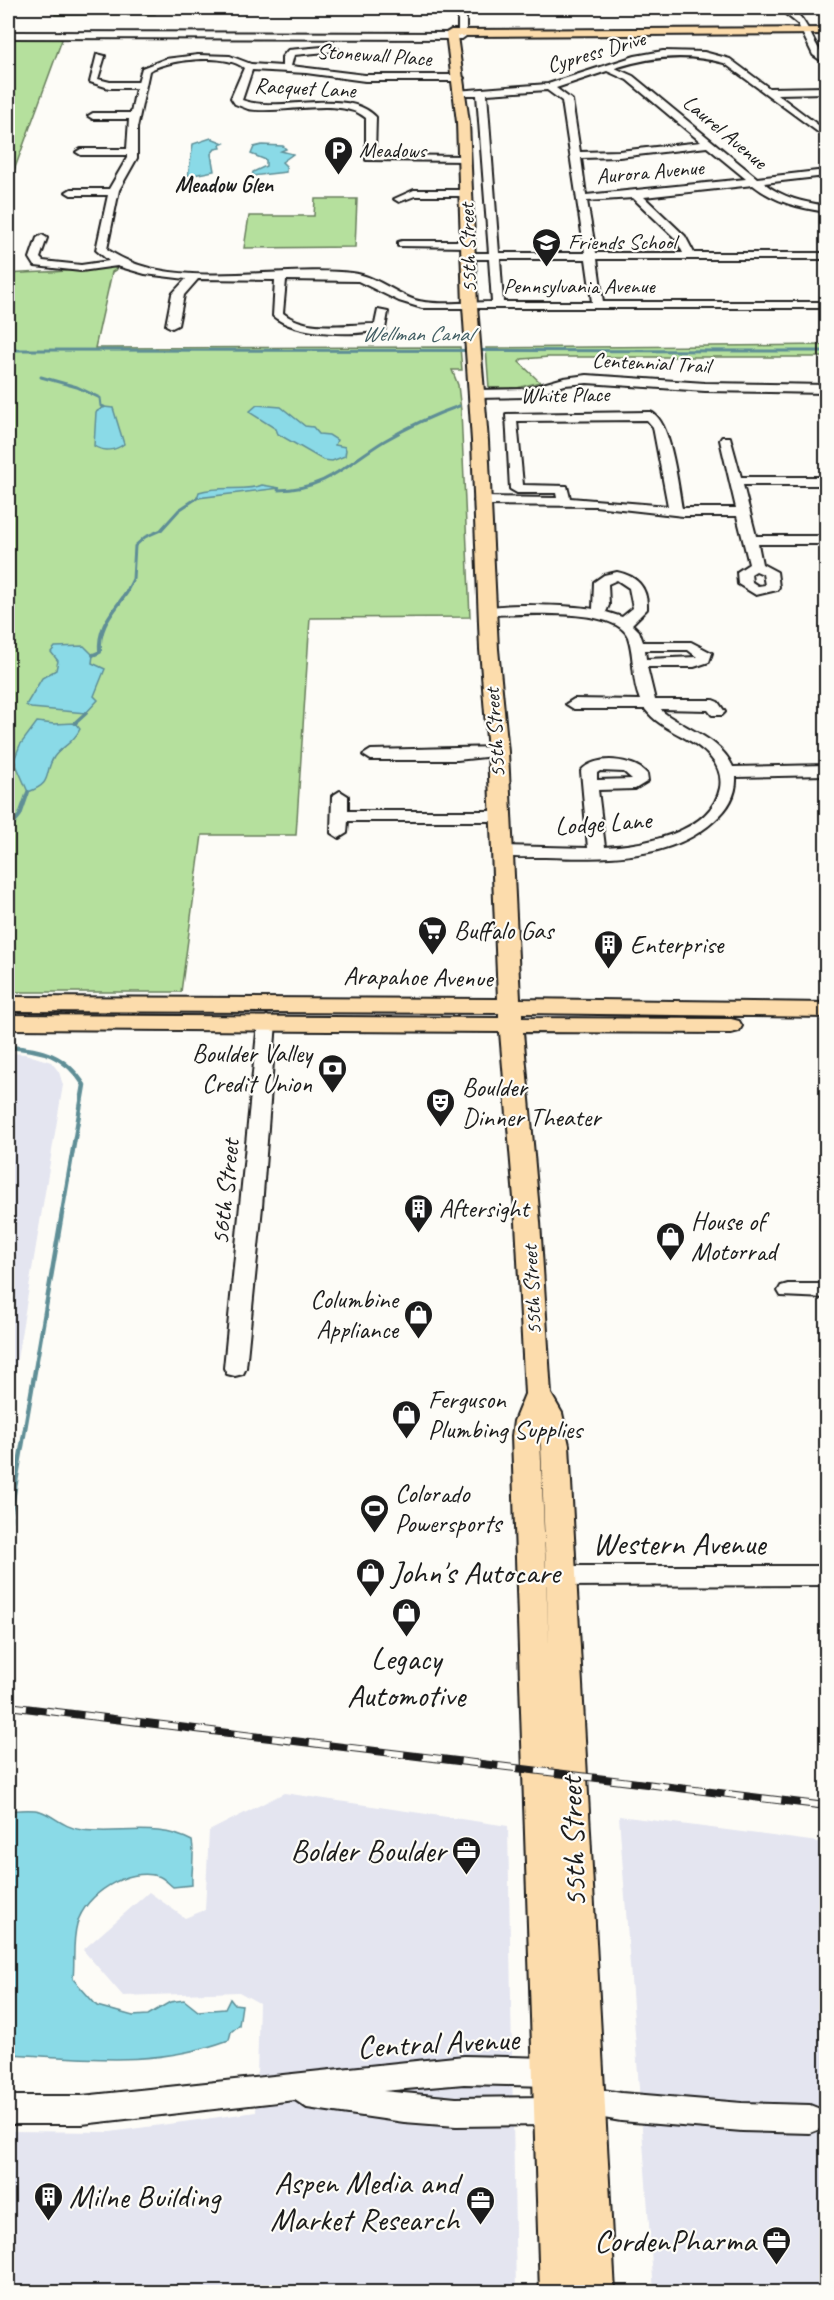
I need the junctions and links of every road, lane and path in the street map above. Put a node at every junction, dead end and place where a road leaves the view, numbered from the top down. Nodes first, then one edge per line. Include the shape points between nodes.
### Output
1 (462, 8) edge
2 (782, 8) edge
3 (455, 32) junction
4 (826, 32) edge
5 (807, 33) junction
6 (8, 34) edge
7 (232, 35) junction
8 (334, 49) dead end
9 (100, 56) dead end
10 (227, 57) junction
11 (826, 61) edge
12 (249, 67) junction
13 (607, 68) junction
14 (286, 69) junction
15 (459, 75) junction
16 (141, 85) junction
17 (549, 87) junction
18 (826, 90) edge
19 (767, 91) junction
20 (459, 93) junction
21 (482, 93) junction
22 (93, 116) dead end
23 (134, 116) junction
24 (826, 135) edge
25 (708, 144) junction
26 (81, 153) dead end
27 (133, 153) junction
28 (576, 155) junction
29 (464, 159) junction
30 (826, 173) edge
31 (754, 182) junction
32 (71, 192) dead end
33 (113, 192) junction
34 (466, 193) junction
35 (636, 195) junction
36 (583, 198) junction
37 (399, 199) dead end
38 (826, 210) edge
39 (42, 238) dead end
40 (402, 244) dead end
41 (470, 250) junction
42 (494, 256) junction
43 (591, 256) junction
44 (690, 256) junction
45 (826, 256) edge
46 (115, 262) junction
47 (195, 276) junction
48 (281, 276) junction
49 (598, 305) junction
50 (826, 305) edge
51 (470, 306) junction
52 (498, 306) junction
53 (382, 312) dead end
54 (172, 324) dead end
55 (826, 389) edge
56 (476, 394) junction
57 (726, 440) dead end
58 (738, 481) junction
59 (826, 481) edge
60 (481, 499) junction
61 (563, 499) junction
62 (675, 509) junction
63 (744, 510) junction
64 (752, 540) junction
65 (826, 540) edge
66 (756, 566) dead end
67 (487, 611) junction
68 (598, 614) junction
69 (624, 623) junction
70 (637, 646) junction
71 (639, 663) junction
72 (574, 704) dead end
73 (647, 704) junction
74 (717, 712) dead end
75 (371, 755) dead end
76 (498, 756) junction
77 (826, 770) edge
78 (727, 772) junction
79 (589, 785) dead end
80 (340, 796) dead end
81 (500, 816) junction
82 (501, 851) junction
83 (597, 851) junction
84 (8, 1004) edge
85 (826, 1010) edge
86 (511, 1017) junction
87 (8, 1022) edge
88 (267, 1022) junction
89 (826, 1026) edge
90 (788, 1291) dead end
91 (826, 1291) edge
92 (235, 1368) dead end
93 (546, 1576) junction
94 (826, 1576) edge
95 (549, 2072) junction
96 (284, 2090) junction
97 (585, 2101) junction
98 (8, 2110) edge
99 (551, 2111) junction
100 (810, 2119) dead end
101 (559, 2292) edge
102 (596, 2292) edge

1 - 3 street, 55th Street
2 - 5 street via 799,20
3 - 5 main road
3 - 7 street
3 - 15 main road, 55th Street via 462,69
4 - 5 main road
5 - 11 street via 816,53
6 - 7 street
7 - 10 street
8 - 14 street, Stonewall Place via 291,52
9 - 16 street via 92,79 96,82
10 - 12 street, Racquet Lane via 242,60
10 - 16 street via 150,65
12 - 14 street, Stonewall Place
12 - 29 street, Racquet Lane via 237,98 244,105 364,110 371,117 370,158
13 - 17 street, Cypress Drive
13 - 19 street, Cypress Drive via 648,56 704,55 727,61
13 - 25 street, Laurel Avenue via 630,78
14 - 15 street, Stonewall Place via 365,78
15 - 20 main road, 55th Street
16 - 23 street
17 - 21 street, Cypress Drive
17 - 28 street via 567,100
18 - 19 street
19 - 24 street, Cypress Drive
20 - 21 street, Cypress Drive
20 - 29 main road, 55th Street
21 - 42 street
22 - 23 street
23 - 27 street
25 - 28 street
25 - 31 street, Laurel Avenue
26 - 27 street
27 - 33 street
28 - 36 street
29 - 34 main road, 55th Street
30 - 31 street, Aurora Avenue
31 - 35 street, Aurora Avenue
31 - 38 street, Laurel Avenue via 780,199
32 - 33 street
33 - 46 street via 101,243 106,256
34 - 37 street via 414,194
34 - 41 main road, 55th Street
35 - 36 street, Aurora Avenue
35 - 44 street via 681,238
36 - 43 street
39 - 46 street via 35,258 39,264 81,268
40 - 41 street
41 - 42 street
41 - 51 main road, 55th Street
42 - 43 street
42 - 52 street
43 - 44 street
43 - 49 street
44 - 45 street
46 - 47 street, Pennsylvania Avenue via 157,273
47 - 48 street, Pennsylvania Avenue
47 - 54 street via 178,294
48 - 51 street, Pennsylvania Avenue via 361,278 411,303
48 - 53 street via 277,314 289,324 381,327
49 - 50 street, Pennsylvania Avenue
49 - 52 street, Pennsylvania Avenue
51 - 52 street, Pennsylvania Avenue
51 - 56 main road, 55th Street
55 - 56 street, Centennial Trail via 587,380 526,393
56 - 60 main road, 55th Street
57 - 58 street
58 - 59 street
58 - 63 street
60 - 61 street, White Place
60 - 67 main road, 55th Street
61 - 62 street, White Place
61 - 62 street, White Place via 562,489 517,489 510,417 650,416 659,426
62 - 63 street, White Place
63 - 64 street
64 - 65 street
64 - 66 street
67 - 68 street
67 - 76 main road, 55th Street
68 - 69 street
68 - 69 street via 602,604 601,582 612,577 628,578 637,586 642,599 640,609
69 - 70 street via 632,631
70 - 71 street
70 - 71 street via 691,646 705,653 704,659 694,663
71 - 73 street
72 - 73 street
73 - 74 street via 713,705
73 - 78 street via 665,721 706,745
75 - 76 street
76 - 81 main road, 55th Street
77 - 78 street
78 - 83 street, Lodge Lane via 723,803 699,827 660,845
79 - 83 street
80 - 81 street via 339,825
81 - 82 main road, 55th Street
82 - 83 street, Lodge Lane
82 - 86 main road, 55th Street
84 - 86 main road, Arapahoe Avenue via 322,1004
85 - 86 main road, Arapahoe Avenue
86 - 88 main road, Arapahoe Avenue
86 - 89 main road, Arapahoe Avenue
86 - 93 main road, 55th Street via 538,1394 526,1436
87 - 88 main road, Arapahoe Avenue
88 - 92 street, 56th Street
90 - 91 street
93 - 94 street, Western Avenue
93 - 95 main road, 55th Street
93 - 97 main road, 55th Street
95 - 96 street, Central Avenue via 464,2070
95 - 97 street, Central Avenue via 565,2077
95 - 99 main road, 55th Street
96 - 98 street, Central Avenue via 82,2110
96 - 99 street, Central Avenue via 404,2109
97 - 99 street, Central Avenue via 569,2109
97 - 100 street, Central Avenue via 621,2108 742,2118
97 - 102 main road, 55th Street
99 - 101 main road, 55th Street

